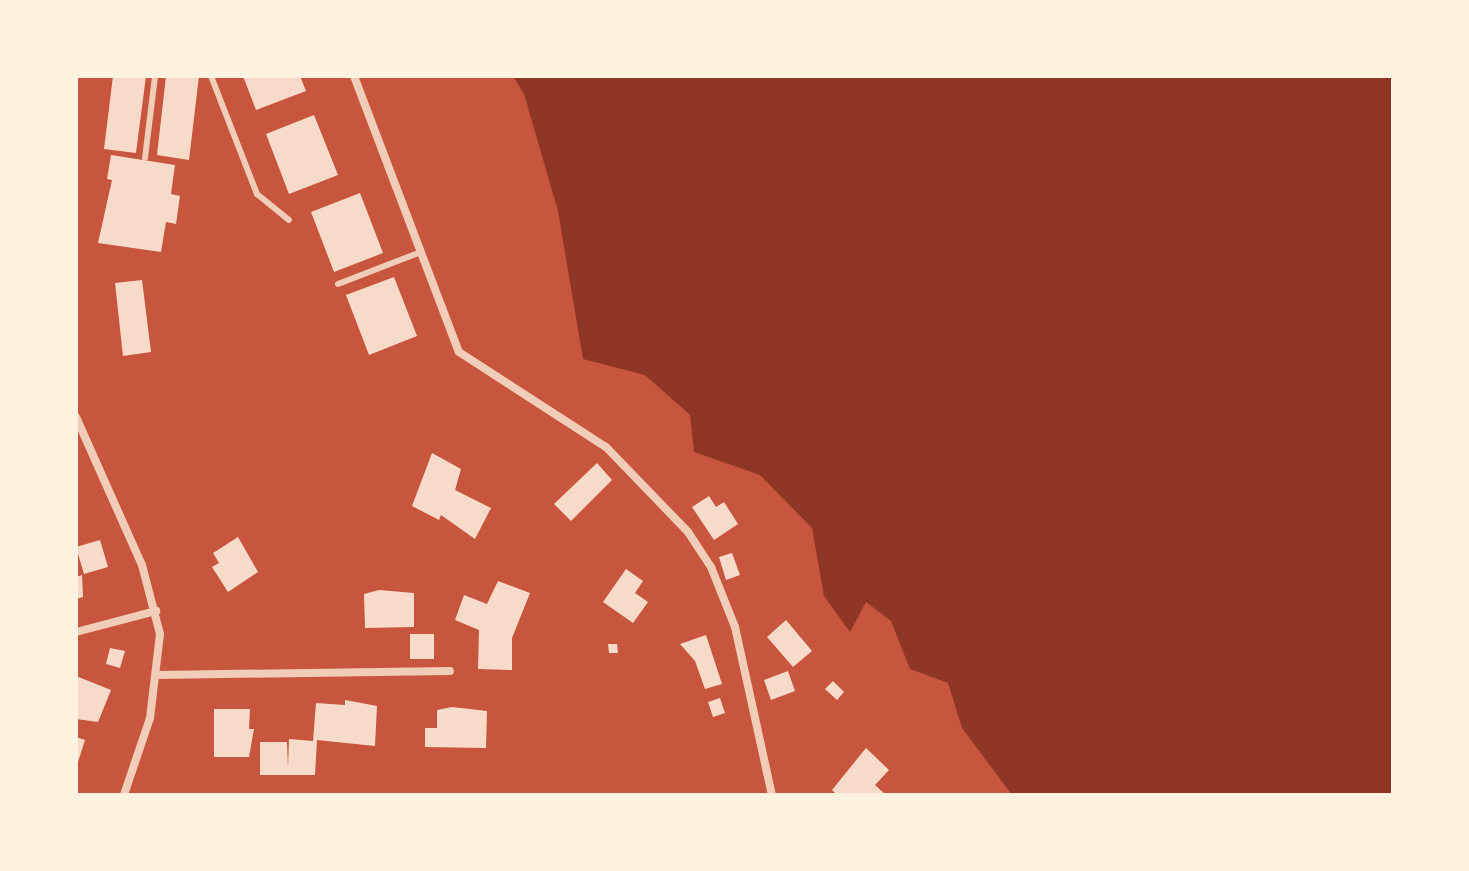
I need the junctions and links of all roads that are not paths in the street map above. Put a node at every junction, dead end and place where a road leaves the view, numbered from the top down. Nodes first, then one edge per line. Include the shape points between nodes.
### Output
1 (155, 76) edge
2 (211, 76) edge
3 (354, 76) edge
4 (145, 158) dead end
5 (289, 220) dead end
6 (421, 252) junction
7 (338, 284) dead end
8 (76, 417) edge
9 (156, 611) junction
10 (76, 632) edge
11 (450, 671) dead end
12 (157, 675) junction
13 (124, 795) edge
14 (772, 795) edge

1 - 4 lane
2 - 5 lane via 257,194
3 - 6 street
6 - 7 lane
6 - 14 street via 459,352 606,447 667,508 711,567 735,627
8 - 9 street via 142,565
9 - 10 street
9 - 12 street
11 - 12 street
12 - 13 street via 150,718

